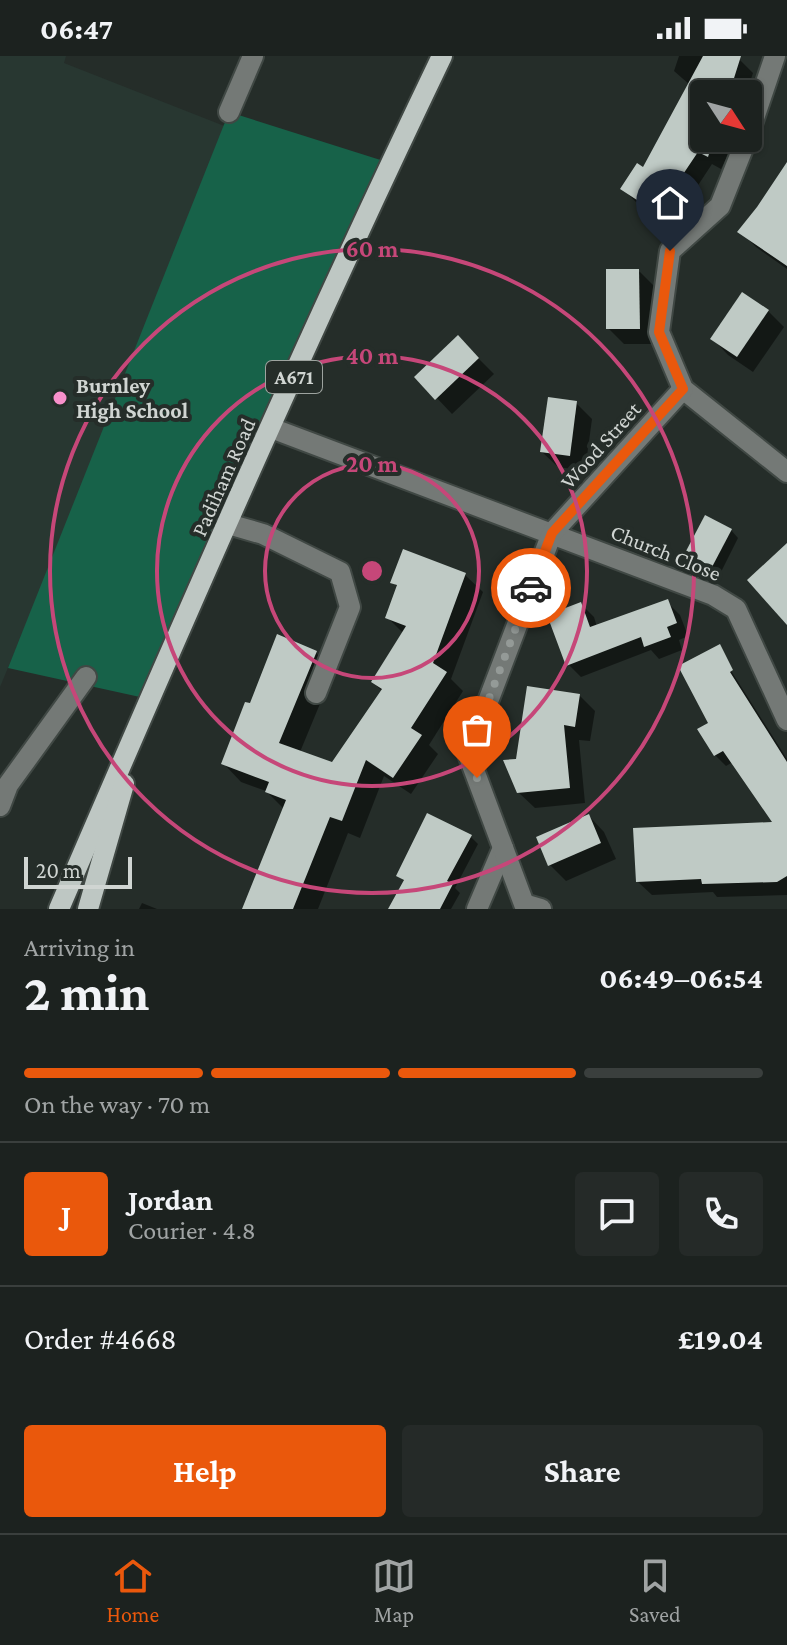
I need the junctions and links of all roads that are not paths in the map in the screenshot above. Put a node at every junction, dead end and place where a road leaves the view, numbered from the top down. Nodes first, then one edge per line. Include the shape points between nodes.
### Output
1 (253, 56) edge
2 (442, 56) edge
3 (775, 56) edge
4 (762, 95) edge
5 (229, 112) dead end
6 (742, 152) edge
7 (683, 389) junction
8 (271, 428) junction
9 (787, 472) edge
10 (228, 524) junction
11 (552, 533) junction
12 (86, 677) dead end
13 (316, 693) dead end
14 (149, 699) junction
15 (787, 720) edge
16 (0, 806) edge
17 (503, 848) junction
18 (59, 909) edge
19 (88, 909) edge
20 (477, 909) edge
21 (541, 909) edge

1 - 5 street
2 - 8 main road, Padiham Road / A671
3 - 4 street
6 - 7 street via 720,206 670,251 659,332
7 - 9 street
7 - 11 street, Wood Street
8 - 10 main road, Padiham Road / A671
8 - 11 street, Church Close
10 - 13 street via 263,534 340,572 350,607
10 - 14 main road, Padiham Road / A671
11 - 15 street, Church Close via 713,595 736,609
11 - 17 street via 468,754
12 - 16 street via 8,785
14 - 18 main road, Padiham Road / A671
14 - 19 main road, Padiham Road / A671
17 - 20 street
17 - 21 street via 524,904

